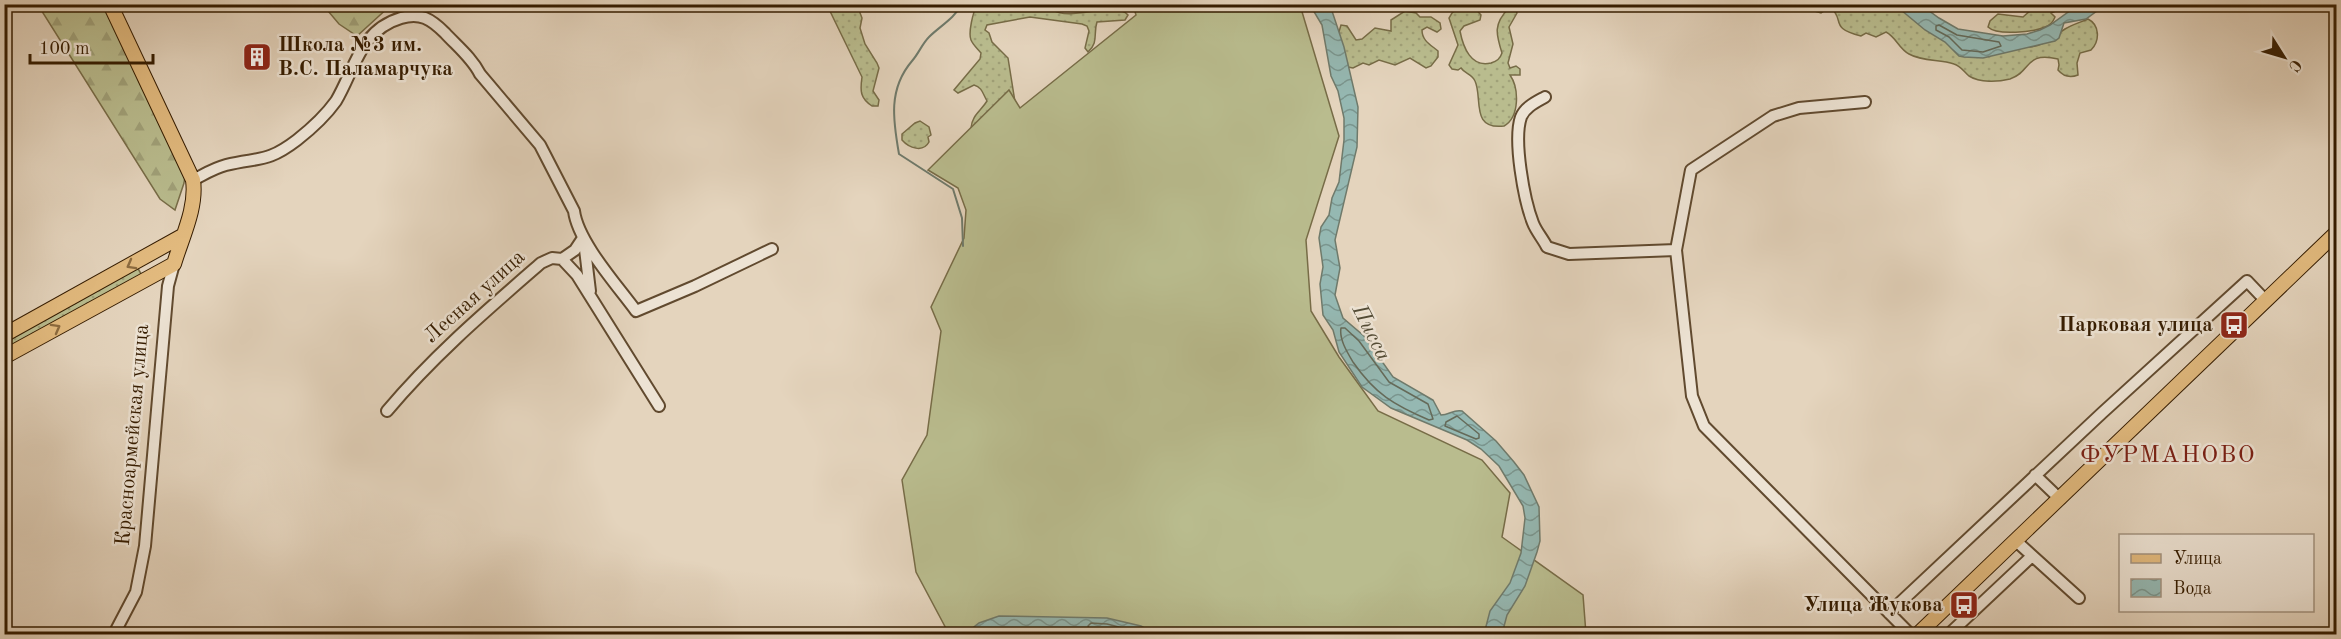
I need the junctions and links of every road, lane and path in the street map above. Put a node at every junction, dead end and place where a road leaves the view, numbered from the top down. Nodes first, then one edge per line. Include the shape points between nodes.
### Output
1 (110, 4) edge
2 (1545, 97) dead end
3 (1865, 102) dead end
4 (193, 180) junction
5 (2337, 233) edge
6 (182, 236) junction
7 (583, 238) junction
8 (772, 249) dead end
9 (1676, 250) junction
10 (562, 259) junction
11 (174, 264) junction
12 (591, 297) junction
13 (2266, 301) junction
14 (4, 335) edge
15 (4, 357) edge
16 (659, 406) dead end
17 (387, 411) dead end
18 (2036, 475) junction
19 (2061, 499) junction
20 (2016, 541) junction
21 (2032, 556) junction
22 (2079, 598) dead end
23 (1889, 613) junction
24 (114, 634) edge
25 (1910, 634) edge
26 (1918, 634) edge
27 (1949, 634) edge

1 - 4 main road
2 - 9 street via 1521,116 1518,134 1522,182 1533,224 1547,247 1569,254
3 - 9 street via 1799,108 1773,116 1691,170
4 - 6 main road, Красноармейская улица via 194,200
4 - 7 street via 227,165 269,158 299,138 335,101 365,43 382,26 421,16 438,26 476,65 529,130 574,211
5 - 13 main road
6 - 11 main road, Красноармейская улица
6 -> 14 main road
7 - 8 street via 636,311
7 - 10 street
7 - 12 street
9 - 23 street via 1692,396 1704,426
10 - 12 street
10 - 17 street, Лесная улица via 541,263 452,342
15 -> 11 main road
11 - 24 street, Красноармейская улица via 168,286 145,546 136,592
12 - 16 street
13 - 18 street via 2247,281
13 - 19 main road
18 - 19 street
18 - 23 street
19 - 20 main road
20 - 21 street
20 - 26 main road
21 - 22 street
21 - 27 street
23 - 25 street

